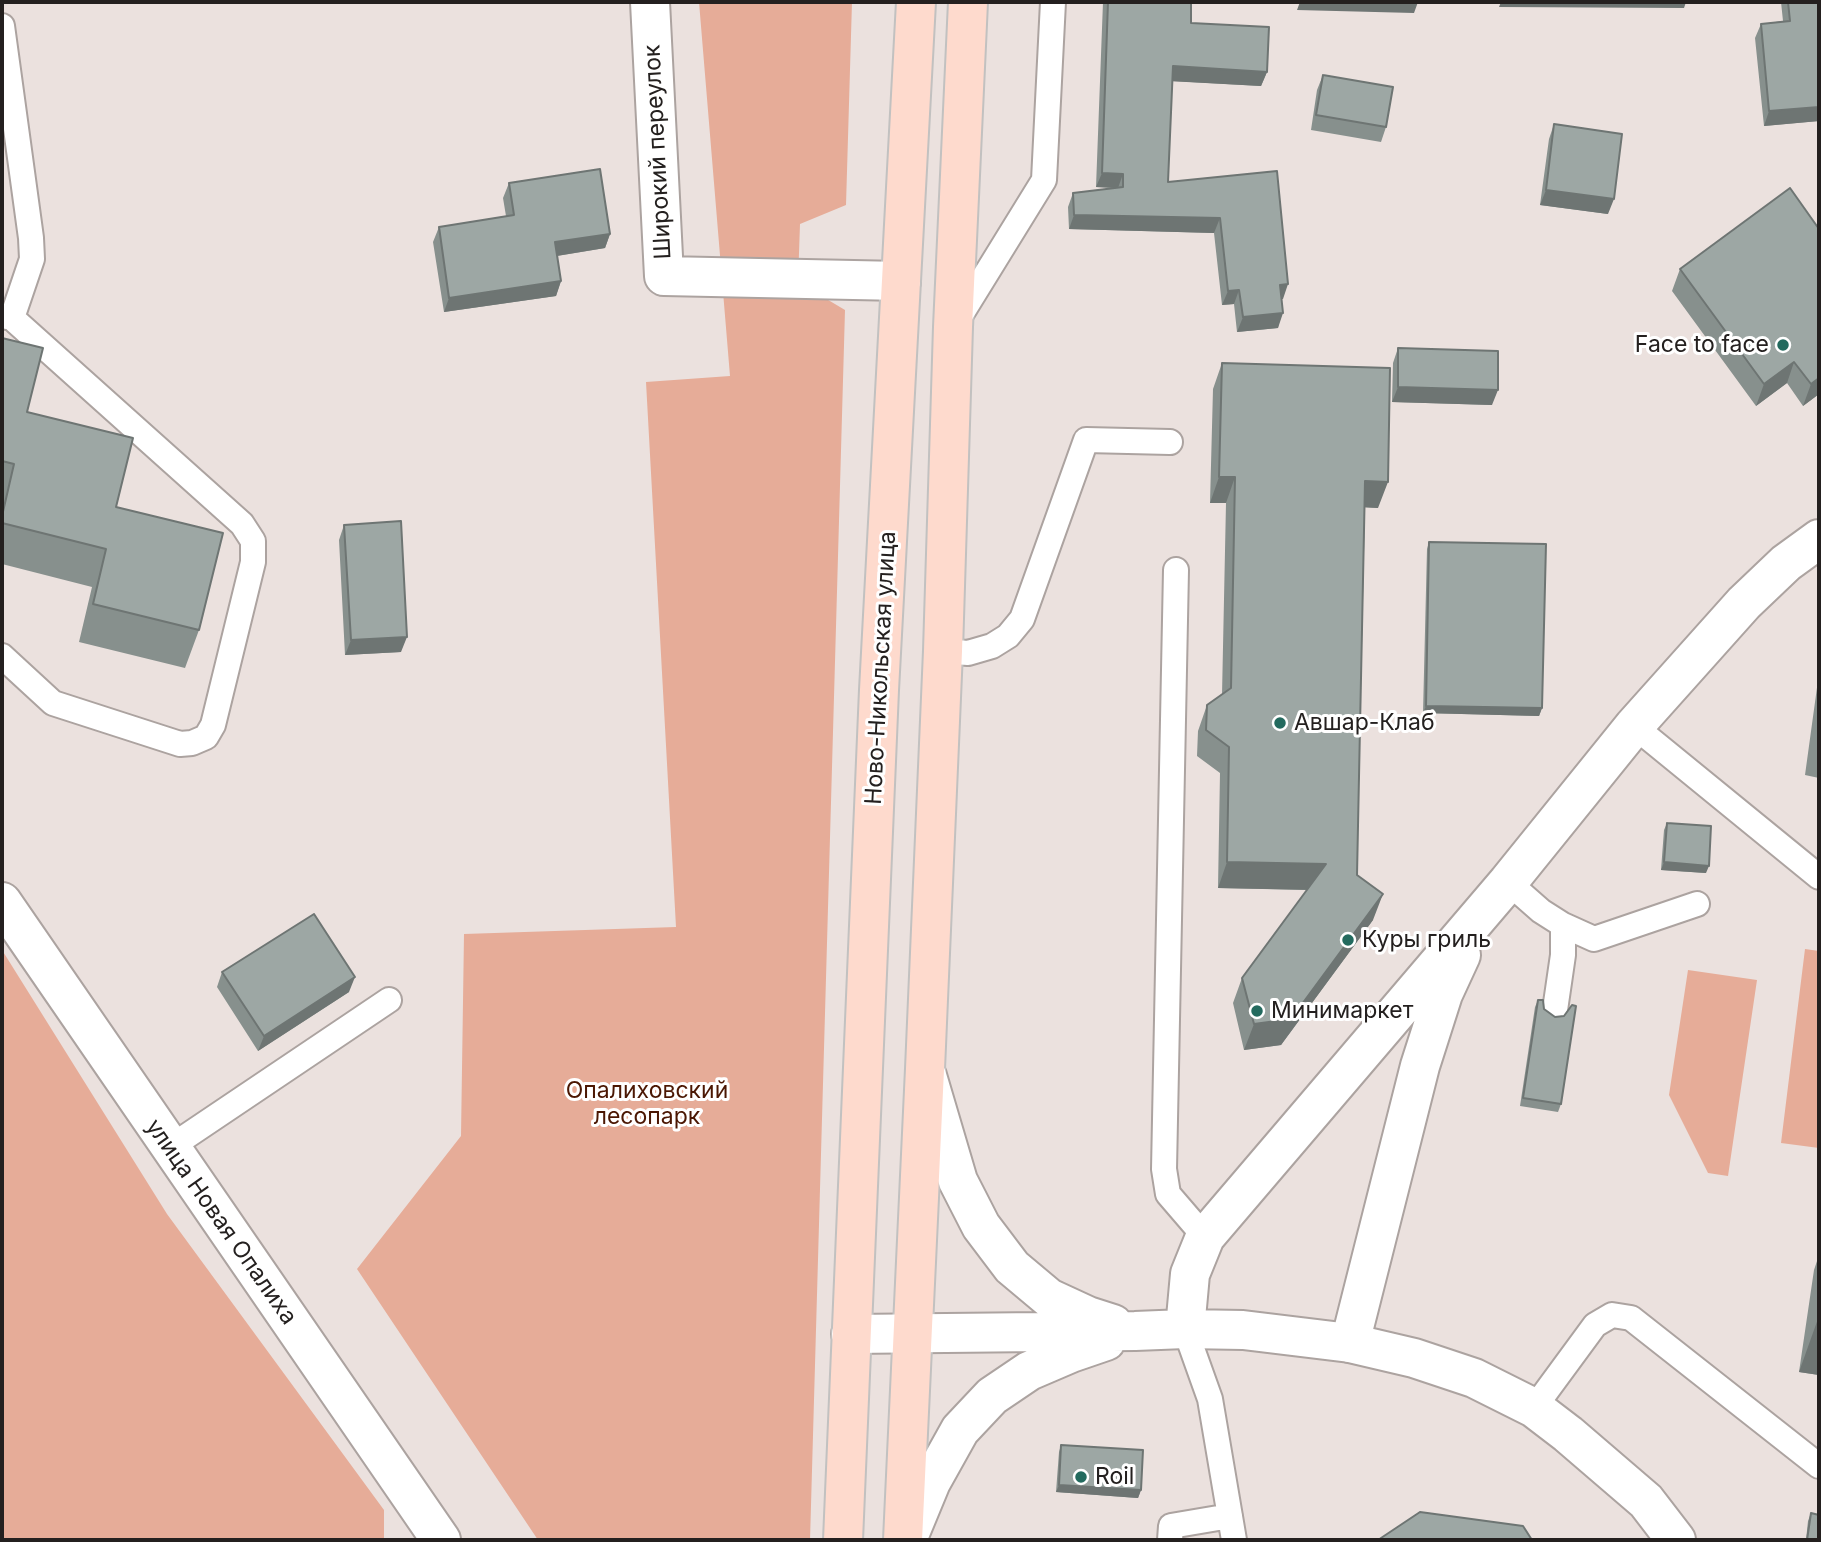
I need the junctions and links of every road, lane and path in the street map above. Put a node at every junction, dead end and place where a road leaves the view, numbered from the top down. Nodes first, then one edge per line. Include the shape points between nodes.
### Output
1 (650, 2) edge
2 (916, 2) edge
3 (968, 2) edge
4 (1053, 2) edge
5 (2, 26) edge
6 (901, 281) junction
7 (7, 317) edge
8 (953, 327) junction
9 (1170, 442) dead end
10 (1819, 539) edge
11 (1176, 570) dead end
12 (943, 652) junction
13 (2, 656) edge
14 (1634, 726) junction
15 (1819, 877) edge
16 (1508, 882) junction
17 (2, 902) edge
18 (1698, 904) dead end
19 (1479, 916) junction
20 (1563, 925) junction
21 (389, 1000) dead end
22 (1555, 1010) dead end
23 (925, 1069) junction
24 (169, 1148) junction
25 (1205, 1237) junction
26 (1185, 1329) junction
27 (1135, 1331) junction
28 (914, 1333) junction
29 (851, 1334) junction
30 (1350, 1343) junction
31 (1534, 1408) junction
32 (1819, 1466) edge
33 (1232, 1528) edge
34 (428, 1534) edge
35 (843, 1540) edge
36 (905, 1540) edge
37 (1170, 1540) edge
38 (1676, 1540) edge

1 - 6 street, Широкий переулок via 664,276
2 - 6 main road, Ново-Никольская улица
3 - 8 main road
4 - 8 lane via 1044,180
5 - 7 lane via 32,248 28,276
6 - 29 main road, Ново-Никольская улица
7 - 13 lane via 242,524 253,541 253,562 213,725 206,737 192,743 180,744 53,704
8 - 12 main road
9 - 12 lane via 1086,440 1022,619 992,646 968,653
10 - 14 street via 1744,603
11 - 25 lane via 1164,1169 1168,1194
12 - 23 main road
14 - 15 lane
14 - 16 street
16 - 19 street
16 - 20 lane
17 - 24 street, улица Новая Опалиха
18 - 20 lane via 1594,939
19 - 25 street
19 - 30 street via 1443,994 1420,1066
20 - 22 lane
21 - 24 lane
23 - 27 street via 958,1181 981,1226 1012,1267 1049,1298
23 - 28 main road
24 - 34 street, улица Новая Опалиха
25 - 26 street via 1191,1274
26 - 27 street
26 - 30 street via 1243,1330
26 - 33 lane via 1210,1399
27 - 28 street
27 - 36 street via 1029,1371 992,1396 960,1430
28 - 29 street
28 - 36 main road
29 - 35 main road, Ново-Никольская улица
30 - 31 street via 1474,1378
31 - 32 lane via 1595,1325 1612,1315 1632,1318
31 - 38 street via 1647,1501
33 - 37 lane via 1171,1526

